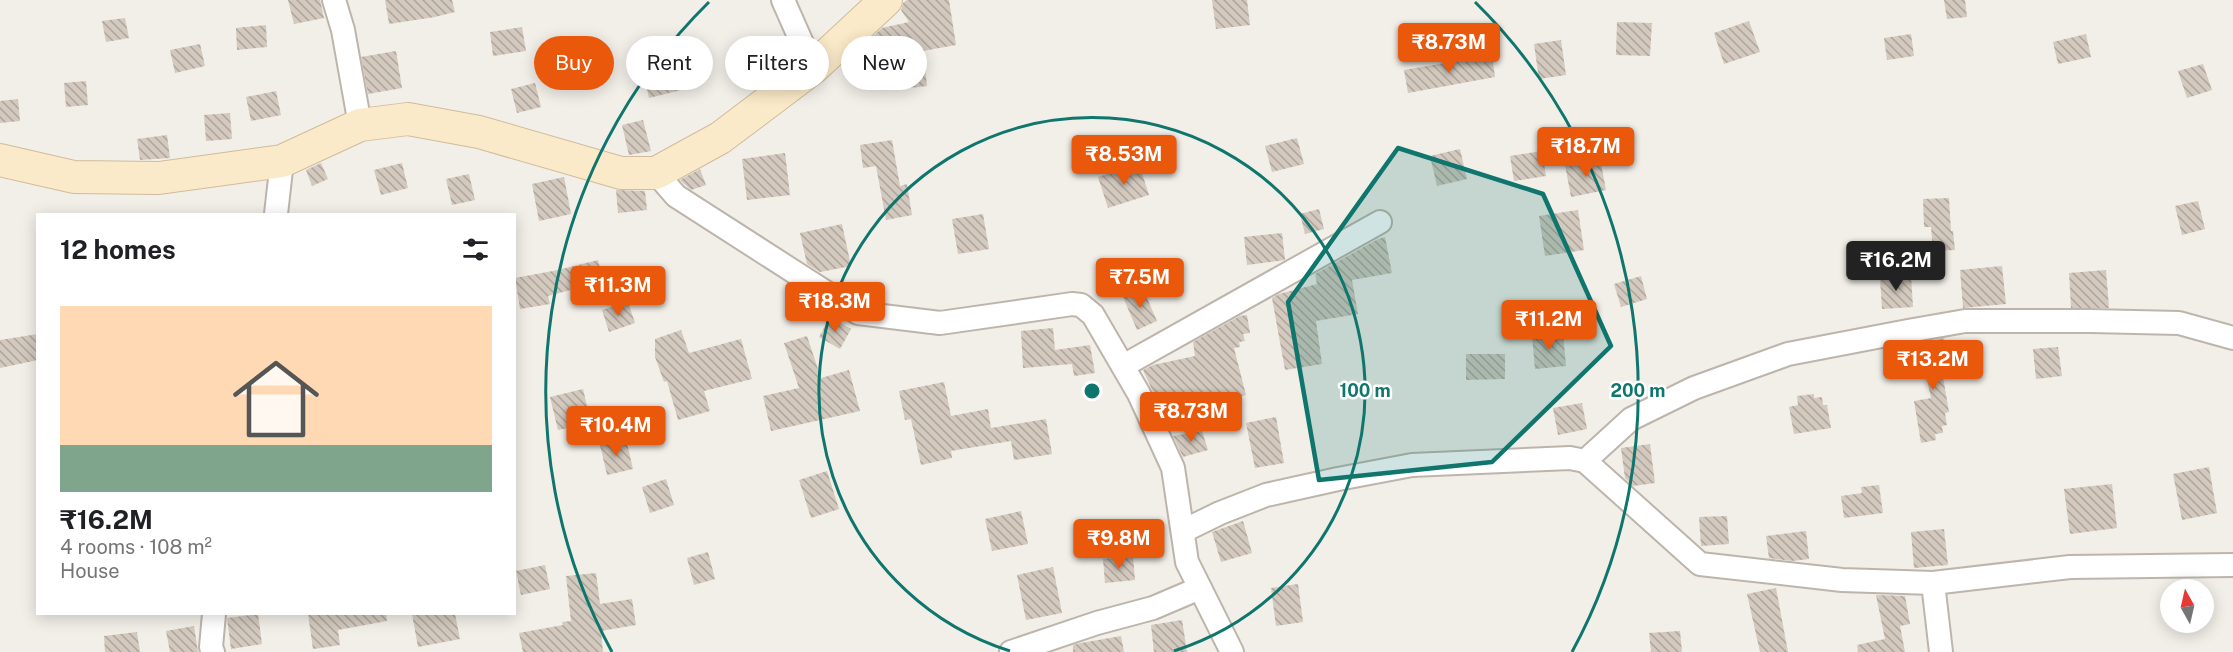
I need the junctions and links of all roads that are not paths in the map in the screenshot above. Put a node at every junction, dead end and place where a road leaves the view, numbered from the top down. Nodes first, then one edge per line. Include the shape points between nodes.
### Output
1 (334, 0) edge
2 (783, 0) edge
3 (886, 0) edge
4 (799, 36) edge
5 (829, 53) edge
6 (784, 90) edge
7 (360, 125) junction
8 (0, 160) edge
9 (282, 160) junction
10 (656, 173) junction
11 (276, 213) edge
12 (1380, 222) dead end
13 (2233, 338) edge
14 (1123, 366) junction
15 (1585, 461) junction
16 (1183, 531) junction
17 (2233, 565) edge
18 (1933, 583) junction
19 (1200, 588) junction
20 (214, 615) edge
21 (213, 652) edge
22 (1011, 652) edge
23 (1232, 652) edge
24 (1941, 652) edge

1 - 7 street
2 - 4 street
3 - 5 main road
6 - 10 main road via 720,138
7 - 9 main road
7 - 10 main road via 408,119 479,132 621,173
8 - 9 main road via 74,177 159,178
9 - 11 street
10 - 14 street via 676,196 858,313 940,323 1081,305 1092,315
12 - 14 street
13 - 15 street via 2179,324 2102,321 1965,321 1908,331 1788,354 1694,388 1631,419
14 - 16 street via 1173,468
15 - 16 street via 1401,467 1266,495
15 - 18 street via 1700,564 1842,580
16 - 19 street via 1187,562
17 - 18 street via 2070,567
18 - 24 street
19 - 22 street via 1153,608
19 - 23 street
20 - 21 street

